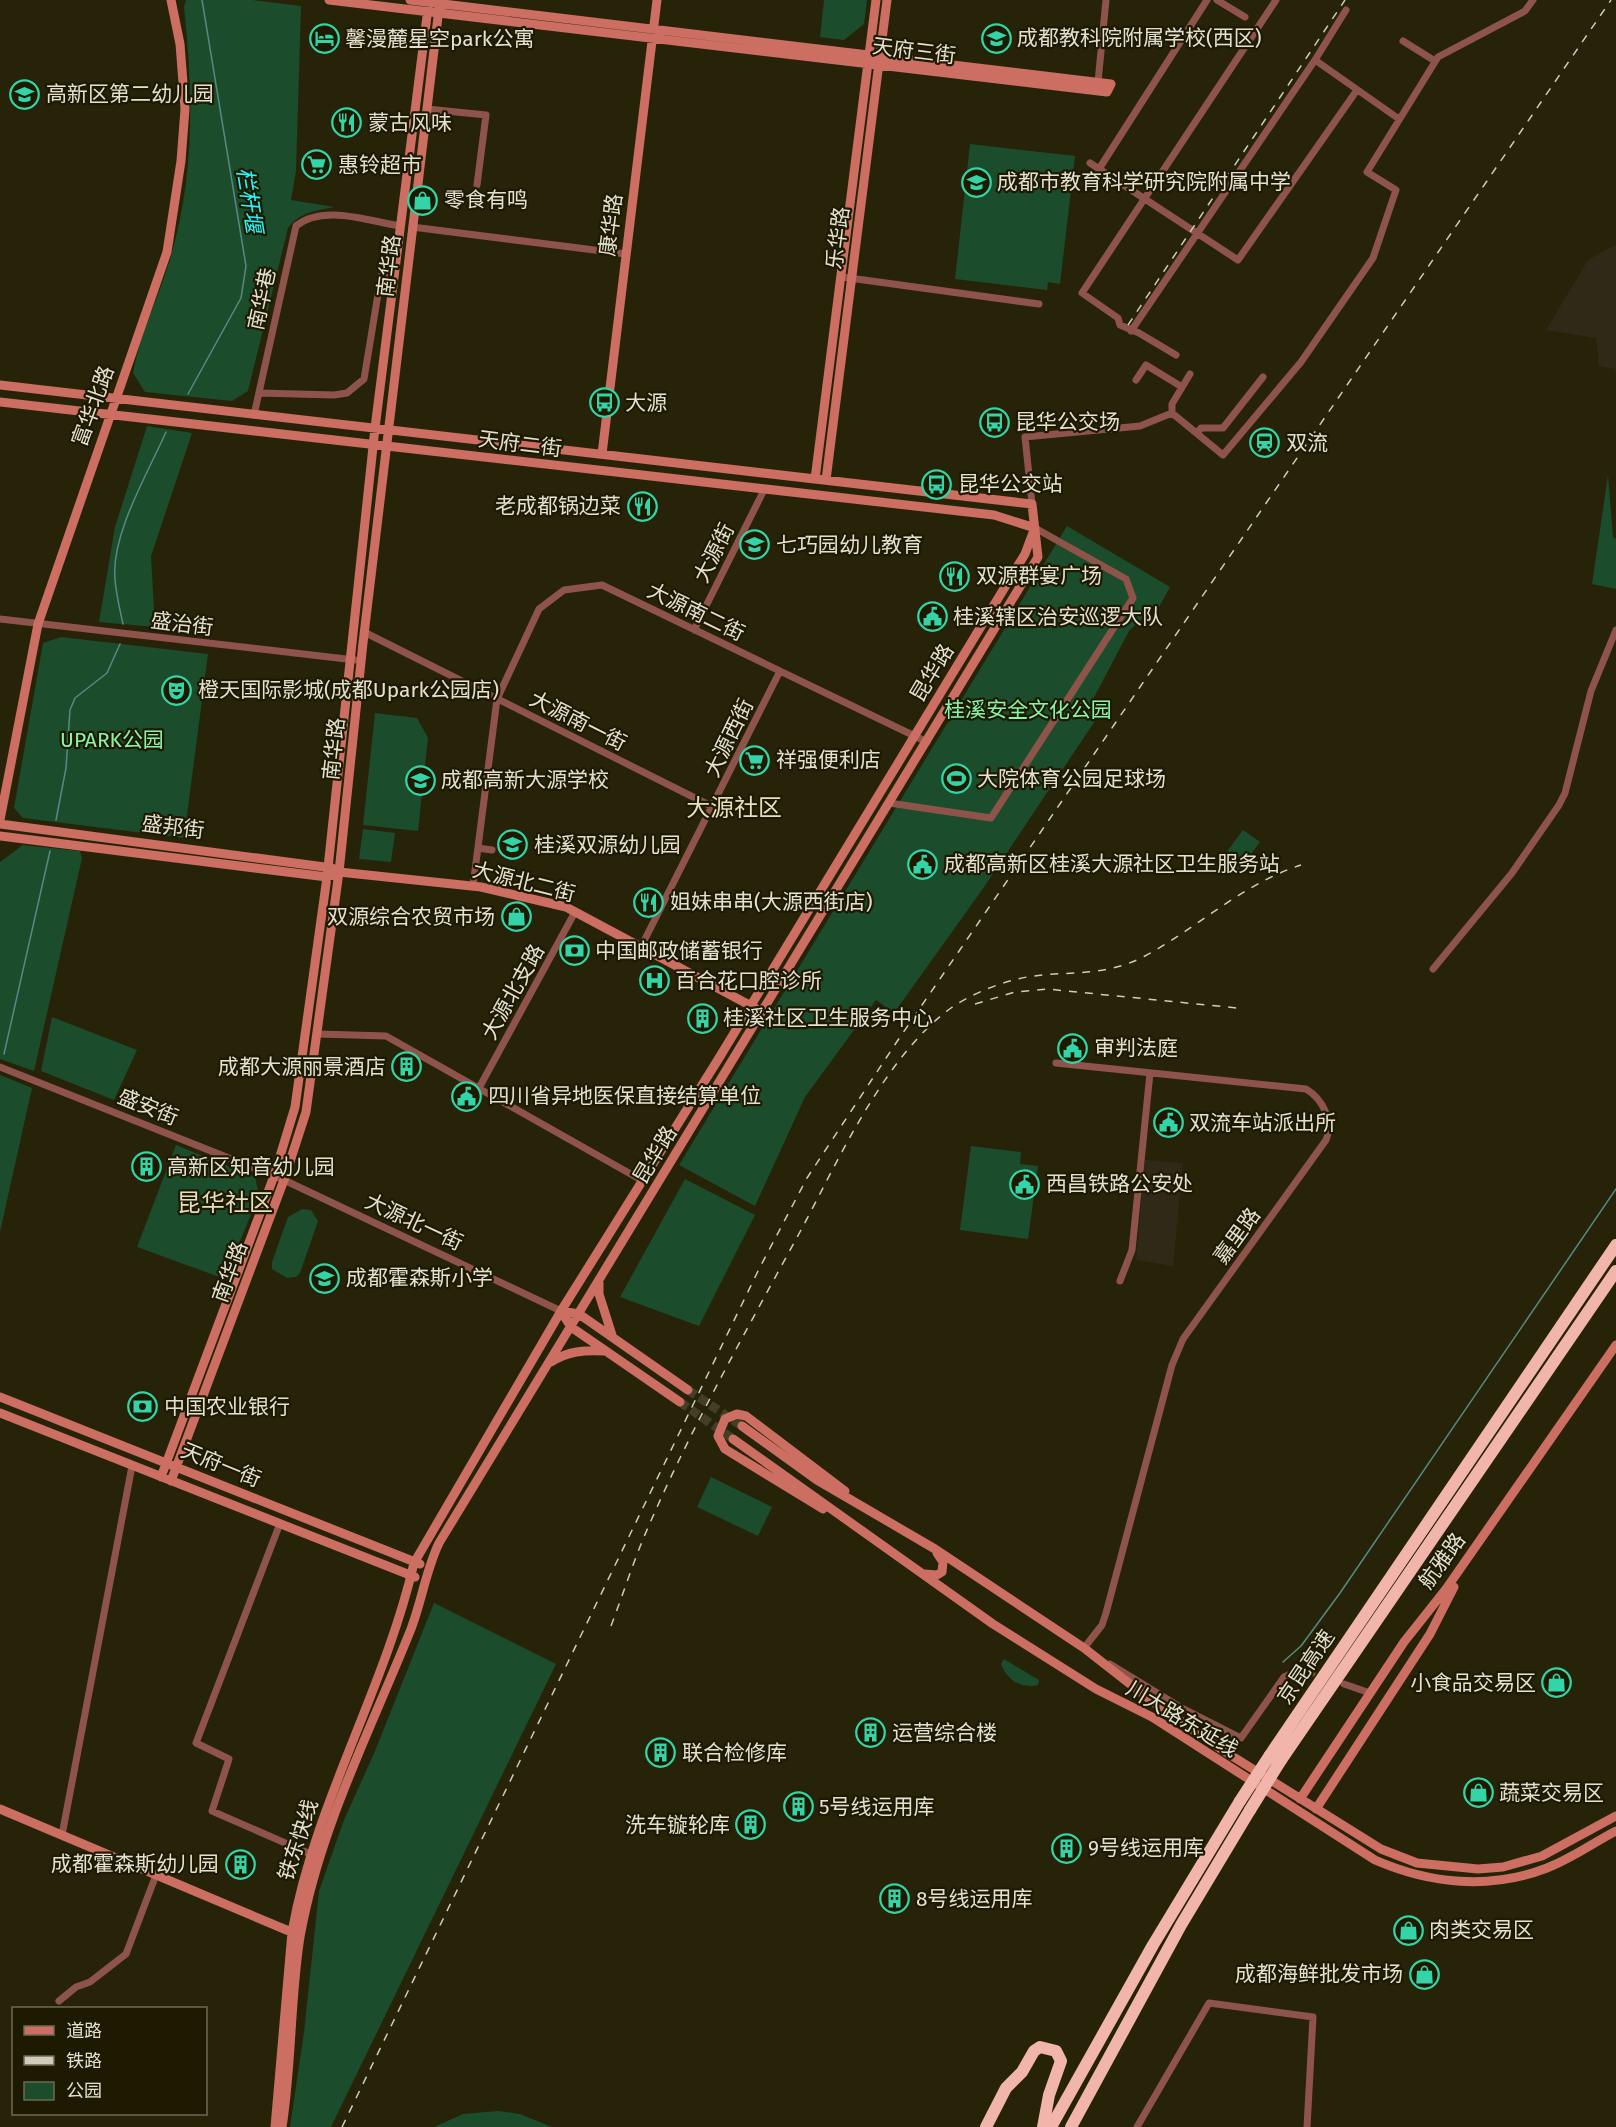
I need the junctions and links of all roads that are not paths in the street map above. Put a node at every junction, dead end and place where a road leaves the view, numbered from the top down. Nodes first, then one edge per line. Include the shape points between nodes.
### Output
1 (171, 0) edge
2 (329, 0) edge
3 (410, 0) edge
4 (657, 0) edge
5 (876, 0) edge
6 (887, 0) edge
7 (1106, 0) edge
8 (1207, 0) edge
9 (1217, 0) edge
10 (1276, 0) edge
11 (1533, 0) edge
12 (428, 5) edge
13 (440, 5) edge
14 (1346, 10) dead end
15 (1245, 17) dead end
16 (653, 34) junction
17 (1403, 41) dead end
18 (874, 60) junction
19 (1315, 60) junction
20 (1436, 61) junction
21 (1098, 82) junction
22 (1357, 90) junction
23 (427, 109) junction
24 (1400, 119) junction
25 (1090, 163) dead end
26 (1099, 169) junction
27 (477, 185) dead end
28 (1144, 200) junction
29 (400, 226) junction
30 (412, 227) junction
31 (1198, 232) junction
32 (626, 254) junction
33 (393, 278) junction
34 (846, 278) junction
35 (1040, 304) dead end
36 (1131, 331) junction
37 (1176, 355) dead end
38 (1190, 374) dead end
39 (1263, 377) dead end
40 (1136, 380) dead end
41 (0, 385) edge
42 (1182, 387) junction
43 (259, 393) junction
44 (116, 399) junction
45 (0, 402) edge
46 (1172, 413) junction
47 (110, 415) junction
48 (254, 415) junction
49 (375, 428) junction
50 (389, 430) junction
51 (1197, 433) junction
52 (373, 445) junction
53 (387, 447) junction
54 (602, 454) junction
55 (820, 479) junction
56 (764, 490) junction
57 (1032, 504) junction
58 (1035, 528) junction
59 (0, 619) edge
60 (38, 624) junction
61 (694, 630) junction
62 (1616, 630) edge
63 (364, 632) junction
64 (356, 660) junction
65 (780, 672) junction
66 (497, 699) junction
67 (916, 735) junction
68 (927, 742) junction
69 (890, 803) junction
70 (713, 807) junction
71 (0, 822) edge
72 (0, 836) edge
73 (478, 848) junction
74 (492, 850) dead end
75 (328, 866) junction
76 (339, 872) junction
77 (327, 877) junction
78 (473, 886) junction
79 (575, 912) junction
80 (641, 947) junction
81 (1433, 969) dead end
82 (750, 1006) junction
83 (762, 1013) junction
84 (318, 1034) junction
85 (1056, 1063) dead end
86 (0, 1067) edge
87 (1150, 1073) junction
88 (479, 1088) junction
89 (274, 1176) junction
90 (284, 1180) junction
91 (643, 1181) junction
92 (1616, 1245) edge
93 (1616, 1271) edge
94 (600, 1279) junction
95 (1120, 1281) dead end
96 (561, 1311) junction
97 (579, 1314) junction
98 (570, 1327) junction
99 (614, 1337) junction
100 (1616, 1345) edge
101 (605, 1350) junction
102 (1616, 1356) edge
103 (549, 1364) junction
104 (688, 1390) tunnel mouth
105 (0, 1397) edge
106 (680, 1402) tunnel mouth
107 (0, 1413) edge
108 (742, 1426) tunnel mouth
109 (733, 1439) tunnel mouth
110 (167, 1463) junction
111 (132, 1466) junction
112 (177, 1467) junction
113 (161, 1477) junction
114 (171, 1481) junction
115 (870, 1511) junction
116 (279, 1526) junction
117 (860, 1529) junction
118 (935, 1549) junction
119 (414, 1563) junction
120 (428, 1566) junction
121 (922, 1574) junction
122 (411, 1576) junction
123 (425, 1582) junction
124 (1084, 1648) junction
125 (1312, 1673) dead end
126 (1344, 1684) dead end
127 (1370, 1693) junction
128 (1276, 1757) junction
129 (1300, 1799) junction
130 (0, 1809) edge
131 (1316, 1809) junction
132 (1616, 1816) edge
133 (1616, 1830) edge
134 (62, 1835) junction
135 (316, 1856) junction
136 (156, 1875) junction
137 (296, 1934) junction
138 (59, 2001) dead end
139 (275, 2127) edge
140 (282, 2127) edge
141 (986, 2127) edge
142 (1043, 2127) edge
143 (1051, 2127) edge
144 (1071, 2127) edge
145 (1137, 2127) edge
146 (1307, 2127) edge

1 - 44 main road, 富华北路 via 183,69 181,161 167,252
2 - 12 main road, 天府三街
3 - 12 main road, 天府三街
4 - 16 main road, 康华路
5 - 18 main road, 乐华路
6 - 18 main road, 乐华路
7 - 21 street
8 - 26 street
9 - 15 street
10 - 28 street
11 - 20 street via 1525,11
12 - 13 main road, 天府三街
12 - 29 main road, 南华路
13 - 16 main road, 天府三街
13 - 23 main road, 南华路
14 - 19 street
16 - 18 main road, 天府三街
16 - 32 main road, 康华路
17 - 20 street
18 - 21 main road, 天府三街
18 - 21 main road, 天府三街 via 1107,92 1111,84
18 - 34 main road, 乐华路
19 - 22 street
19 - 31 street
20 - 24 street
22 - 24 street
22 - 31 street via 1238,260
23 - 27 street via 486,115
23 - 30 main road, 南华路
24 - 51 street via 1367,172 1396,190 1373,258 1301,362 1223,455
25 - 26 street
26 - 28 street
28 - 31 street
28 - 36 street via 1082,293
29 - 33 main road, 南华路
29 - 43 street, 南华巷 via 321,215 306,218 296,226
30 - 32 street
30 - 50 main road, 南华路
31 - 36 street
32 - 54 main road, 康华路
33 - 43 street via 381,276 364,380 347,393 334,395
33 - 49 main road, 南华路
34 - 35 street
34 - 55 main road, 乐华路
36 - 37 street
38 - 42 street
39 - 51 street via 1223,428 1201,428
40 - 42 street via 1146,365
41 - 44 main road, 天府二街
42 - 46 street via 1172,404
43 - 48 street, 南华巷
44 - 47 main road, 富华北路
44 - 48 main road, 天府二街
45 - 47 main road, 天府二街
46 - 51 street
46 - 57 street via 1140,426 1025,437
47 - 52 main road, 天府二街
47 - 60 main road, 富华北路
48 - 49 main road, 天府二街
49 - 50 main road, 天府二街
49 - 52 main road, 南华路
50 - 53 main road, 南华路
50 - 54 main road, 天府二街
52 - 53 main road, 天府二街
52 - 64 main road, 南华路
53 - 56 main road, 天府二街
53 - 63 main road, 南华路
54 - 55 main road, 天府二街
55 - 57 main road, 天府二街
56 - 58 main road, 天府二街 via 994,515
56 - 61 street, 大源街
57 - 58 main road
58 - 67 main road, 昆华路 via 1025,554
58 - 68 main road, 昆华路 via 1038,557
58 - 69 street via 1126,579 1132,598 992,818
59 - 60 street, 盛治街
60 - 64 street, 盛治街
60 - 71 main road, 富华北路
61 - 65 street, 大源南二街
61 - 66 street, 大源南二街 via 602,585 564,590 539,609
62 - 81 street via 1592,691 1559,805 1512,873
63 - 64 main road, 南华路
63 - 66 street, 大源南一街
64 - 75 main road, 南华路
64 - 76 main road, 南华路
65 - 67 street, 大源南二街
65 - 70 street, 大源西街
66 - 70 street, 大源南一街
66 - 73 street, 大源南二街
67 - 68 street, 大源南二街
67 - 82 main road, 昆华路
68 - 69 main road, 昆华路
69 - 83 main road, 昆华路
70 - 80 street, 大源西街
71 - 75 main road, 盛邦街
72 - 77 main road, 盛邦街
73 - 74 street
73 - 78 street, 大源南二街
75 - 76 main road, 盛邦街
75 - 77 main road, 南华路
76 - 77 main road, 大源北二街
76 - 78 main road, 大源北二街
76 - 84 main road, 南华路
77 - 89 main road, 南华路 via 295,1107
78 - 79 main road, 大源北二街
79 - 80 main road, 大源北二街
79 - 88 street, 大源北支路
80 - 82 main road, 大源北二街
82 - 83 main road, 大源北二街
82 - 91 main road, 昆华路
83 - 94 main road, 昆华路
84 - 88 street via 386,1036
84 - 90 main road, 南华路 via 306,1112
85 - 87 street, 嘉里路
86 - 89 street, 盛安街
87 - 95 street via 1132,1251
87 - 124 street, 嘉里路 via 1306,1089 1323,1106 1329,1132 1183,1339 1172,1365 1106,1613
88 - 91 street
89 - 90 street, 盛安街
89 - 110 main road, 南华路
90 - 96 street, 大源北一街
90 - 112 main road, 南华路
91 - 96 main road, 昆华路
92 - 128 highway, 京昆高速
93 - 128 highway, 京昆高速
94 - 97 main road, 昆华路
94 - 99 main road via 605,1320
96 - 97 main road
96 - 98 main road
96 - 119 main road, 昆华路
97 - 98 main road, 昆华路
97 - 99 main road
98 - 101 main road
98 - 103 main road, 昆华路
99 - 104 main road
100 - 127 main road, 航雅路
101 - 103 main road via 564,1354
101 - 106 main road
102 - 131 main road, 航雅路 via 1449,1594 1430,1634
103 - 120 main road, 昆华路
105 - 110 main road, 天府一街
107 - 111 main road, 天府一街
108 - 115 main road, 川大路东延线 via 817,1480
109 - 117 main road, 川大路东延线
110 - 112 main road, 天府一街
110 - 113 main road, 南华路
111 - 113 main road, 天府一街
111 - 134 street
112 - 114 main road, 南华路
112 - 119 main road, 天府一街
113 - 114 main road, 天府一街
114 - 116 main road, 天府一街
115 - 117 main road via 746,1416 730,1416 721,1424 718,1436 725,1449
115 - 118 main road, 川大路东延线
116 - 122 main road, 天府一街
116 - 135 street via 196,1743 229,1759 212,1811
117 - 121 main road, 川大路东延线
118 - 121 main road via 943,1562 942,1572
118 - 124 main road, 川大路东延线
119 - 120 main road, 天府一街
119 - 122 main road, 昆华路
120 - 123 main road, 昆华路
121 - 133 main road, 川大路东延线 via 1096,1689 1152,1717 1340,1840 1406,1874 1444,1881 1505,1880 1546,1868
122 - 123 main road, 天府一街
122 - 135 main road, 铁东快线 via 405,1606
123 - 135 main road, 铁东快线 via 412,1626
124 - 125 street via 1180,1707 1241,1738 1284,1677 1297,1671
124 - 129 main road, 川大路东延线 via 1153,1702
126 - 127 street
127 - 129 main road, 航雅路
128 - 143 highway, 京昆高速, bridge via 1240,1801
128 - 144 highway, 京昆高速, bridge
129 - 131 main road, 川大路东延线
130 - 134 main road
131 - 132 main road, 川大路东延线 via 1381,1849 1418,1863 1478,1869 1503,1867 1542,1856
134 - 136 main road
135 - 137 main road, 铁东快线
136 - 137 main road
136 - 138 street via 126,1954
137 - 139 main road, 铁东快线
137 - 140 main road, 铁东快线
141 - 142 highway via 1006,2088 1040,2047 1056,2051 1061,2061 1048,2095
145 - 146 street via 1209,2003 1313,2017

